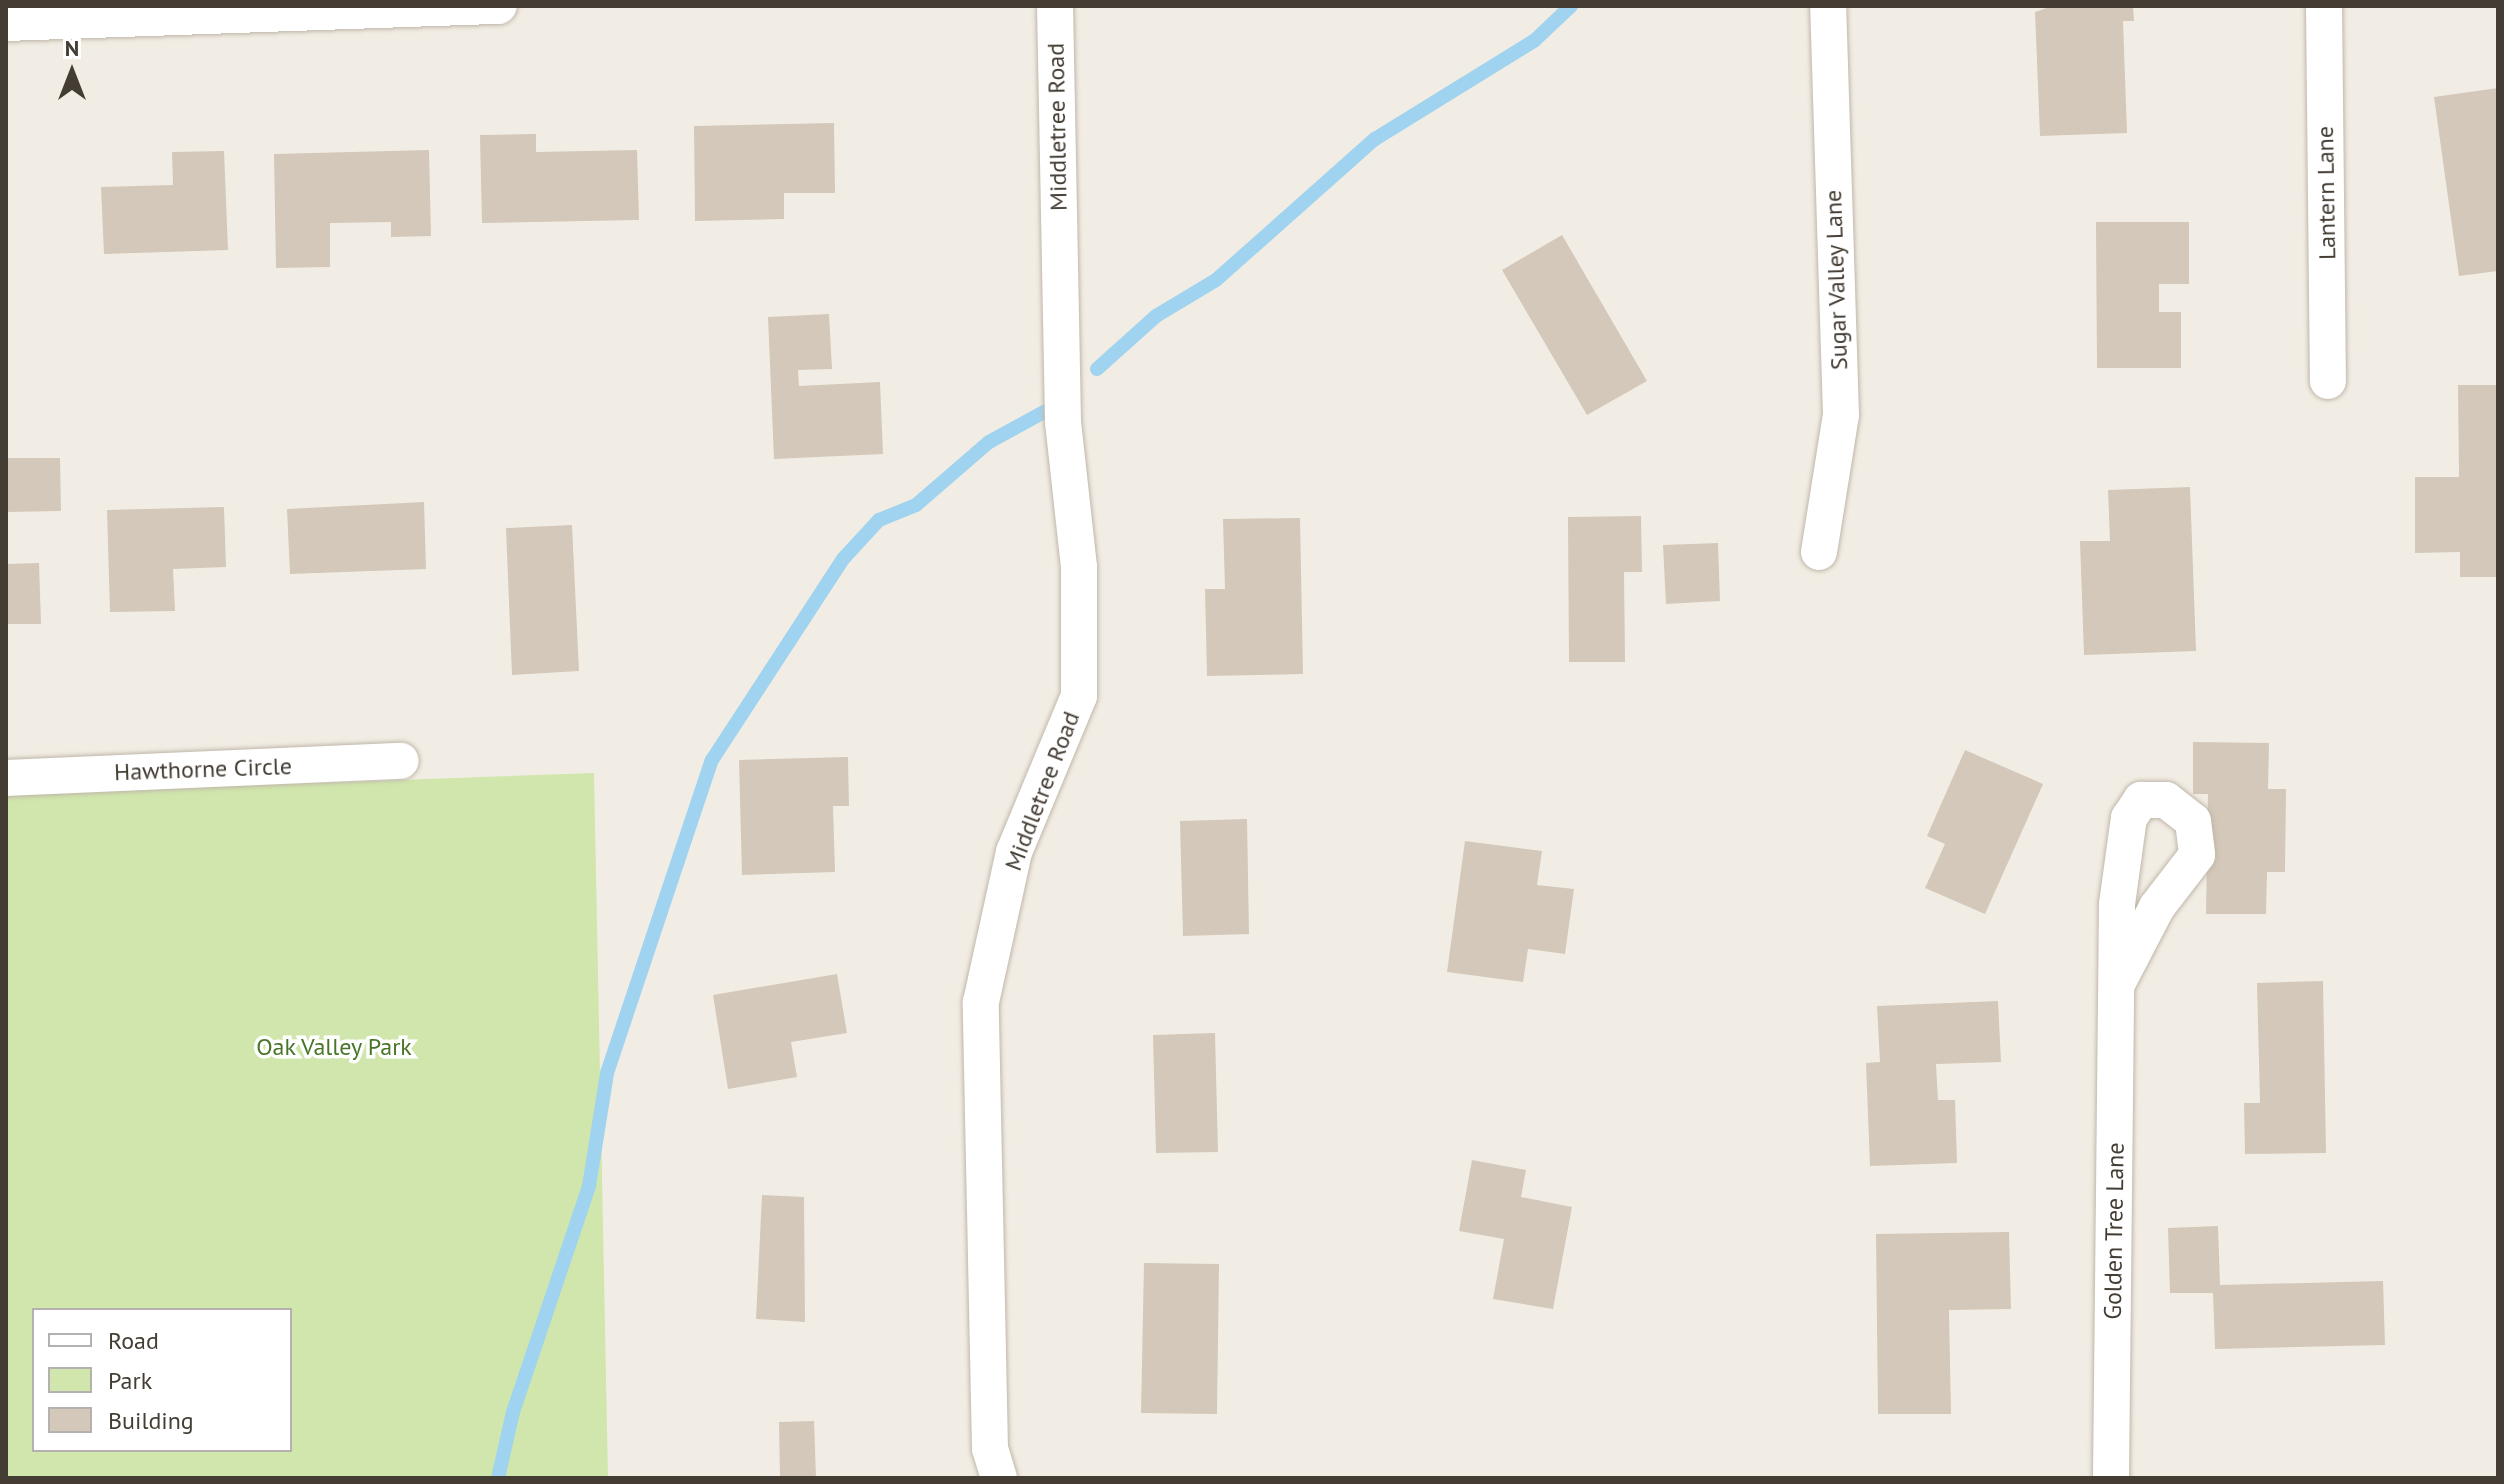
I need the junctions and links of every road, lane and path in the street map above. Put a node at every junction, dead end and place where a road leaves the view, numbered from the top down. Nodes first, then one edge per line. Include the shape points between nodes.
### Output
1 (499, 6) edge
2 (1055, 6) edge
3 (1828, 6) edge
4 (2324, 6) edge
5 (6, 23) edge
6 (2328, 381) dead end
7 (1819, 552) dead end
8 (401, 761) dead end
9 (6, 778) edge
10 (2117, 984) dead end
11 (999, 1478) edge
12 (2111, 1478) edge

1 - 5 street
2 - 11 street, Middletree Road via 1063,421 1079,567 1079,696 1014,852 981,1002 990,1449
3 - 7 street, Sugar Valley Lane via 1841,415
4 - 6 street, Lantern Lane
8 - 9 street, Hawthorne Circle
10 - 12 street, Golden Tree Lane

